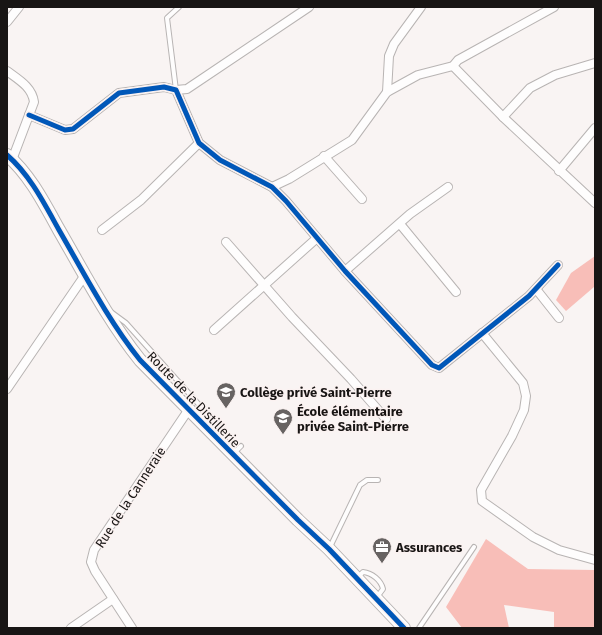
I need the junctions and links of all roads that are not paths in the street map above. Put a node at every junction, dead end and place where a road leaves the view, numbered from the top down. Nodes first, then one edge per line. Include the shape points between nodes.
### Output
1 (19, 7) edge
2 (180, 7) edge
3 (309, 7) edge
4 (421, 7) edge
5 (554, 7) edge
6 (7, 22) edge
7 (595, 63) edge
8 (453, 66) junction
9 (7, 71) edge
10 (176, 90) junction
11 (387, 92) junction
12 (29, 115) junction
13 (504, 117) junction
14 (595, 128) edge
15 (199, 143) junction
16 (8, 156) edge
17 (324, 156) junction
18 (559, 171) junction
19 (272, 187) junction
20 (448, 187) dead end
21 (362, 199) dead end
22 (592, 200) edge
23 (400, 224) junction
24 (102, 230) dead end
25 (317, 238) junction
26 (226, 242) dead end
27 (558, 265) dead end
28 (345, 271) junction
29 (85, 274) junction
30 (264, 286) junction
31 (536, 289) junction
32 (456, 292) dead end
33 (103, 308) junction
34 (559, 318) dead end
35 (214, 330) dead end
36 (482, 333) junction
37 (7, 389) edge
38 (189, 409) junction
39 (386, 419) dead end
40 (219, 427) dead end
41 (378, 480) dead end
42 (474, 547) dead end
43 (329, 549) junction
44 (595, 560) edge
45 (113, 599) junction
46 (71, 628) edge
47 (132, 628) edge
48 (404, 628) edge
49 (419, 628) edge

1 - 6 street
2 - 10 lane via 167,18
3 - 10 street via 187,89
4 - 11 street via 394,44 389,56
5 - 8 street via 458,60
7 - 13 street via 555,75 530,88
8 - 11 street via 418,75
8 - 13 street
9 - 12 street via 26,85 33,94 34,102
10 - 12 street via 164,88 120,93 73,129 65,130
10 - 15 street
11 - 17 street via 352,140
12 - 16 street
13 - 18 street
14 - 18 street
15 - 19 street via 220,160
15 - 24 street via 141,200
16 - 29 street, Route de la Distillerie via 30,180
17 - 19 street
17 - 21 street
18 - 22 street
19 - 25 street
20 - 23 street
23 - 28 street
23 - 32 street
25 - 28 street
25 - 30 street
26 - 30 street
27 - 31 street
28 - 36 street via 432,365 439,368 445,365
29 - 33 street, Route de la Distillerie
29 - 37 street
30 - 35 street
30 - 39 street
31 - 34 street
31 - 36 street
33 - 38 street, Route de la Distillerie via 140,360
33 - 40 lane via 126,323
36 - 44 street via 523,383 526,396 524,410 481,490 482,501 533,538 559,550
38 - 43 street, Route de la Distillerie via 237,450 298,520
38 - 45 street, Rue de la Canneraie via 94,550 91,562
41 - 43 lane via 367,480 360,485
42 - 49 lane
43 - 48 street, Route de la Distillerie
45 - 46 street
45 - 47 street, Rue de la Canneraie

